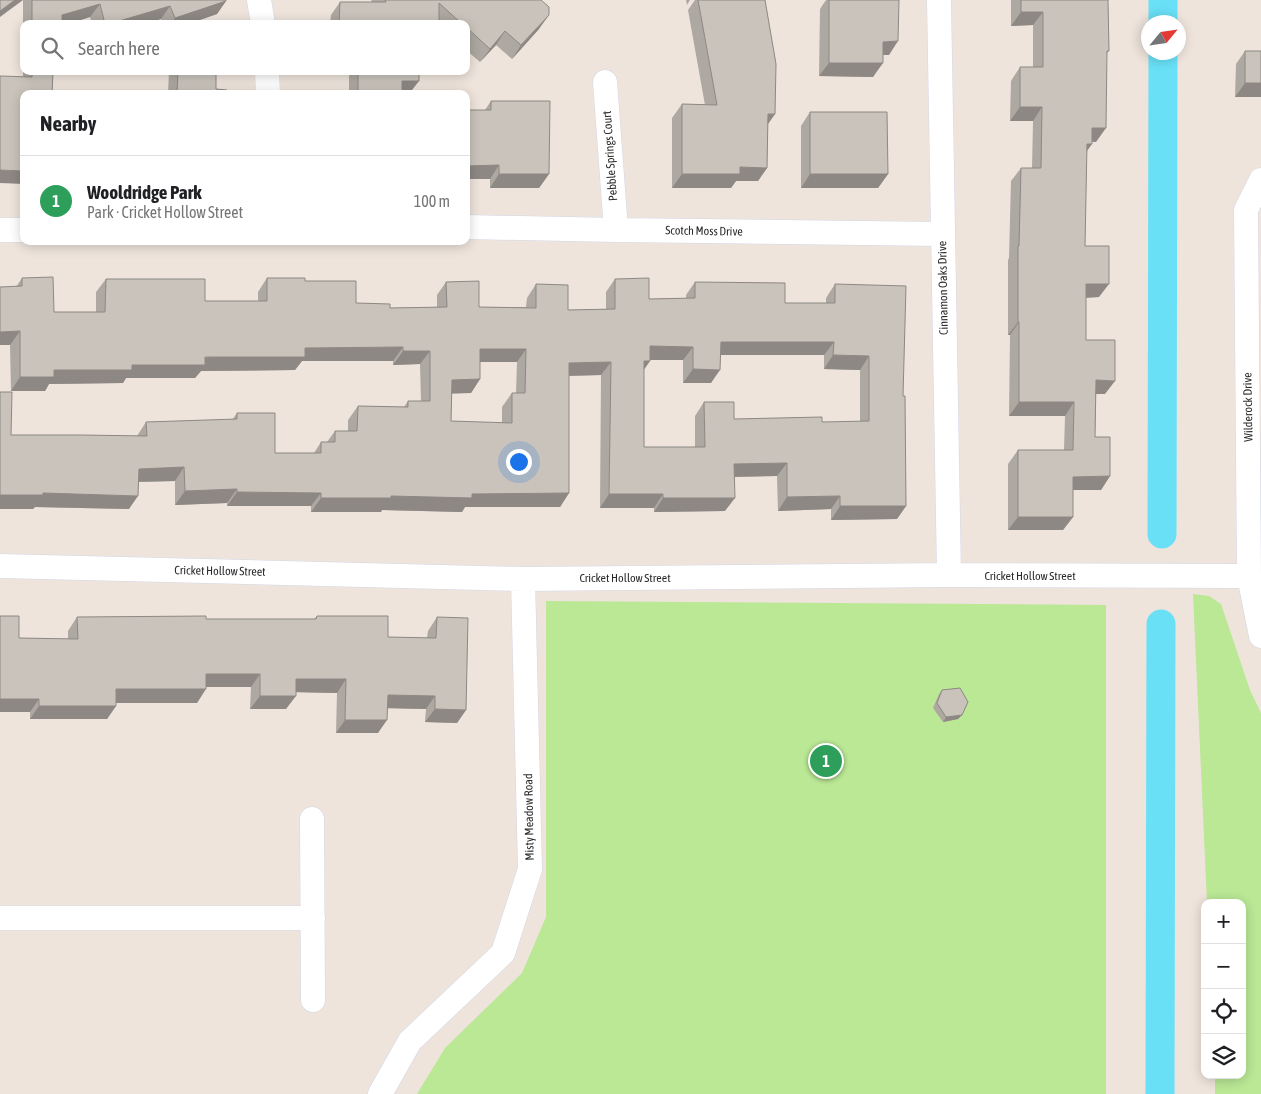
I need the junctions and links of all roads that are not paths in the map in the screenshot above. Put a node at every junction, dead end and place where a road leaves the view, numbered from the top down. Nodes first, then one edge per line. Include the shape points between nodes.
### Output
1 (258, 0) edge
2 (940, 0) edge
3 (262, 20) edge
4 (267, 75) edge
5 (605, 82) dead end
6 (268, 90) edge
7 (1261, 180) edge
8 (470, 227) edge
9 (0, 230) edge
10 (20, 230) edge
11 (616, 230) junction
12 (942, 234) junction
13 (0, 566) edge
14 (948, 575) junction
15 (1249, 576) junction
16 (523, 579) junction
17 (1261, 636) edge
18 (312, 819) dead end
19 (0, 918) edge
20 (313, 918) junction
21 (313, 1000) dead end
22 (380, 1094) edge

1 - 3 street
2 - 12 street, Cinnamon Oaks Drive
4 - 6 street
5 - 11 street, Pebble Springs Court
7 - 15 street, Wilderock Drive via 1246,210
8 - 11 street, Scotch Moss Drive
9 - 10 street
11 - 12 street, Scotch Moss Drive
12 - 14 street, Cinnamon Oaks Drive
13 - 16 street, Cricket Hollow Street
14 - 15 street, Cricket Hollow Street
14 - 16 street, Cricket Hollow Street
15 - 17 street, Wilderock Drive
16 - 22 street, Misty Meadow Road via 530,869 503,953 410,1041
18 - 20 street
19 - 20 street
20 - 21 street

